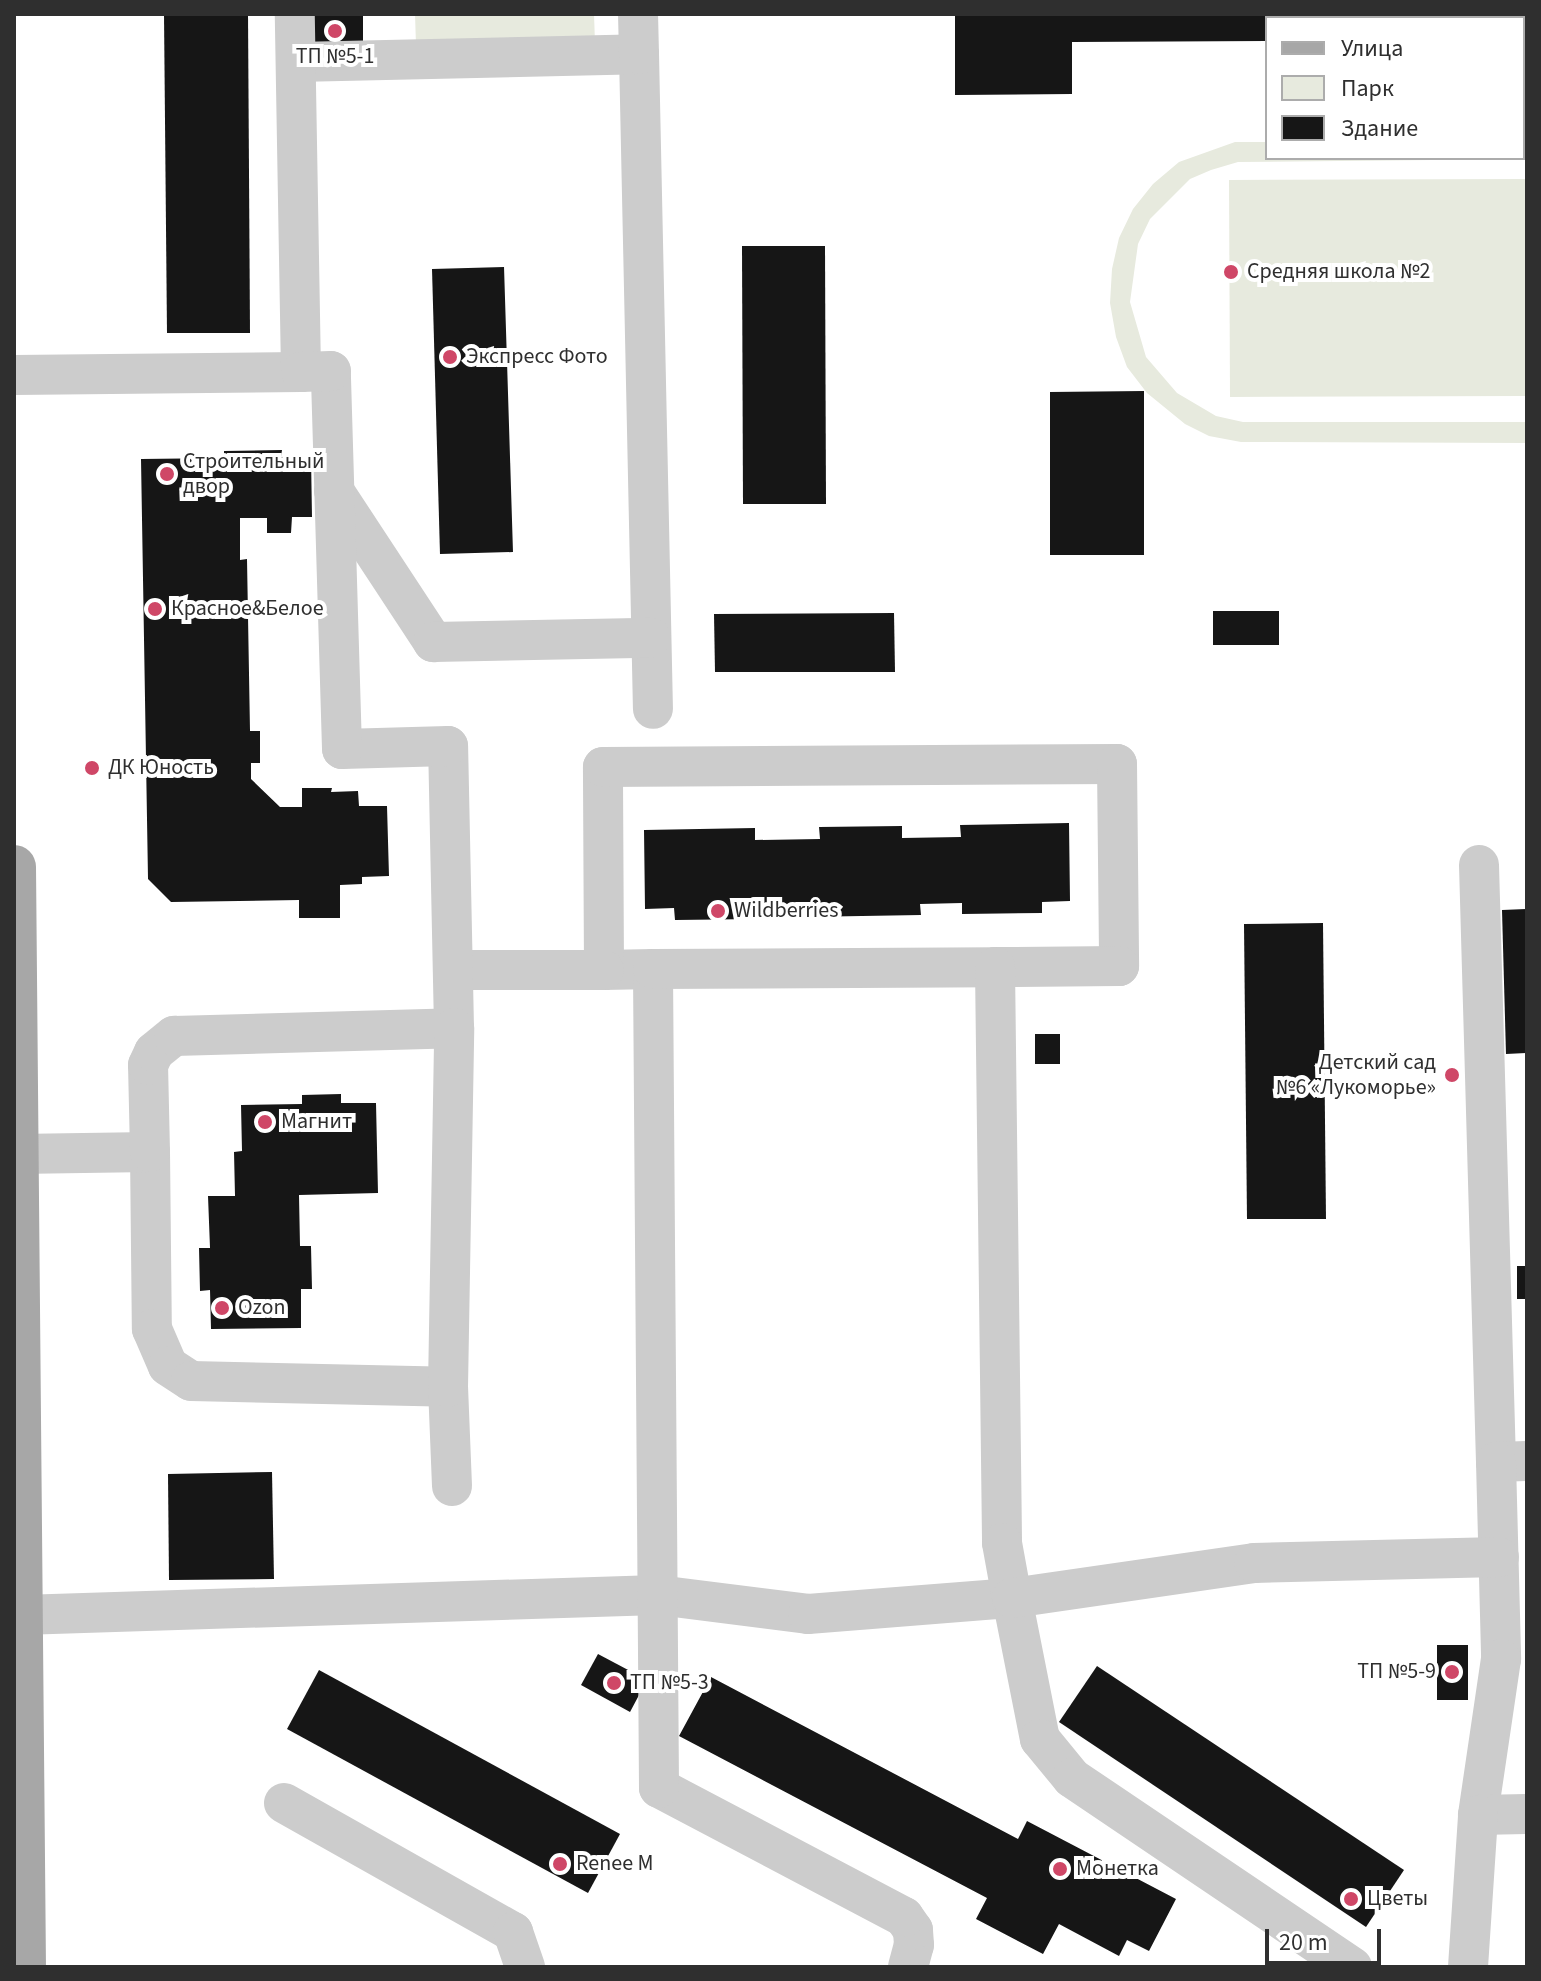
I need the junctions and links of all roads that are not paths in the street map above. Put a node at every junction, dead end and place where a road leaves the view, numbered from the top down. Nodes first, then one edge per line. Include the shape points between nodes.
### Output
1 (295, 14) edge
2 (638, 14) edge
3 (639, 54) junction
4 (296, 62) junction
5 (301, 372) junction
6 (14, 375) edge
7 (334, 491) junction
8 (651, 638) junction
9 (653, 709) dead end
10 (1479, 865) dead end
11 (14, 867) edge
12 (995, 967) junction
13 (653, 969) junction
14 (455, 970) junction
15 (604, 970) junction
16 (454, 1028) junction
17 (150, 1152) junction
18 (17, 1154) junction
19 (16, 1267) edge
20 (448, 1387) junction
21 (1511, 1461) edge
22 (452, 1486) dead end
23 (1499, 1557) junction
24 (658, 1595) junction
25 (1012, 1598) junction
26 (21, 1615) junction
27 (1511, 1699) edge
28 (284, 1803) dead end
29 (1527, 1814) edge
30 (1478, 1815) junction
31 (24, 1967) edge
32 (525, 1967) edge
33 (908, 1967) edge
34 (1352, 1967) edge
35 (1468, 1967) edge

1 - 4 lane
2 - 3 lane
3 - 4 lane
3 - 8 lane
4 - 5 lane
5 - 6 lane
5 - 7 lane via 331,371
7 - 8 lane via 433,642
7 - 14 lane via 342,749 448,746
8 - 9 lane
10 - 21 lane
11 - 18 main road
12 - 13 lane
12 - 15 lane via 1119,966 1117,764 603,767
12 - 25 lane via 1002,1543
13 - 15 lane
13 - 24 lane
14 - 15 lane
14 - 16 lane
16 - 17 lane via 174,1036 154,1052 148,1065
16 - 20 lane
17 - 18 lane
17 - 20 lane via 152,1329 168,1366 191,1381
18 - 19 main road
19 - 26 main road
20 - 22 lane
21 - 23 lane
23 - 25 lane via 1254,1563
23 - 27 lane via 1501,1659
24 - 25 lane via 808,1614
24 - 26 lane
24 - 33 lane via 659,1788 904,1917 913,1930
25 - 34 lane via 1040,1739 1072,1778
26 - 31 main road
27 - 30 lane
28 - 32 lane via 513,1932
29 - 30 lane
30 - 35 lane

